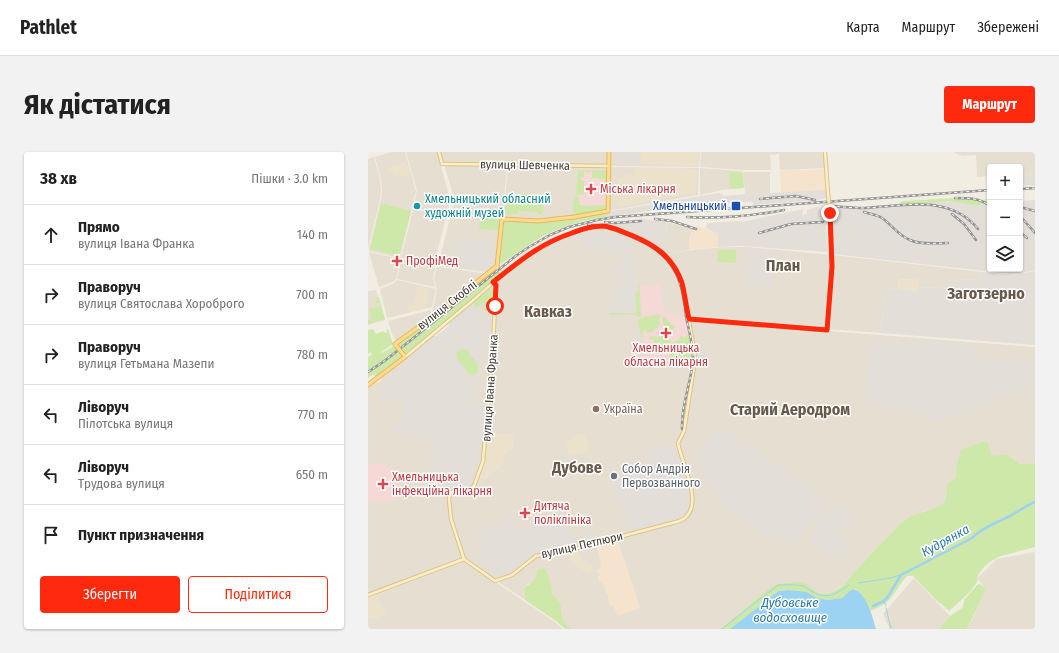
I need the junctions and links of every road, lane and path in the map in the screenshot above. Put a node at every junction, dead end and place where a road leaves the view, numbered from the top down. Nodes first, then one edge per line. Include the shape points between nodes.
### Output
1 (439, 152) edge
2 (609, 152) edge
3 (825, 152) edge
4 (608, 166) junction
5 (497, 266) junction
6 (503, 275) junction
7 (493, 282) junction
8 (689, 319) junction
9 (404, 356) junction
10 (368, 385) edge
11 (464, 559) junction
12 (368, 595) edge

1 - 4 main road, вулиця Шевченка via 442,164
2 - 4 main road
3 - 8 main road, bridge via 832,267 827,330
4 - 5 main road via 608,211 538,220 502,219
5 - 6 main road
5 - 9 main road, вулиця Скоблі, bridge via 395,344
6 - 7 main road
6 - 8 main road via 533,252 564,236 596,227 607,227 649,243 662,252 678,272
7 - 9 main road
7 - 11 main road, вулиця Івана Франка via 496,285 485,455 476,484 469,489 450,493 449,498 453,530
8 - 11 main road, вулиця Петлюри via 695,360 684,431 678,443 692,496 690,511 686,517 570,550 536,556 512,574 495,581
9 - 10 main road
11 - 12 main road

